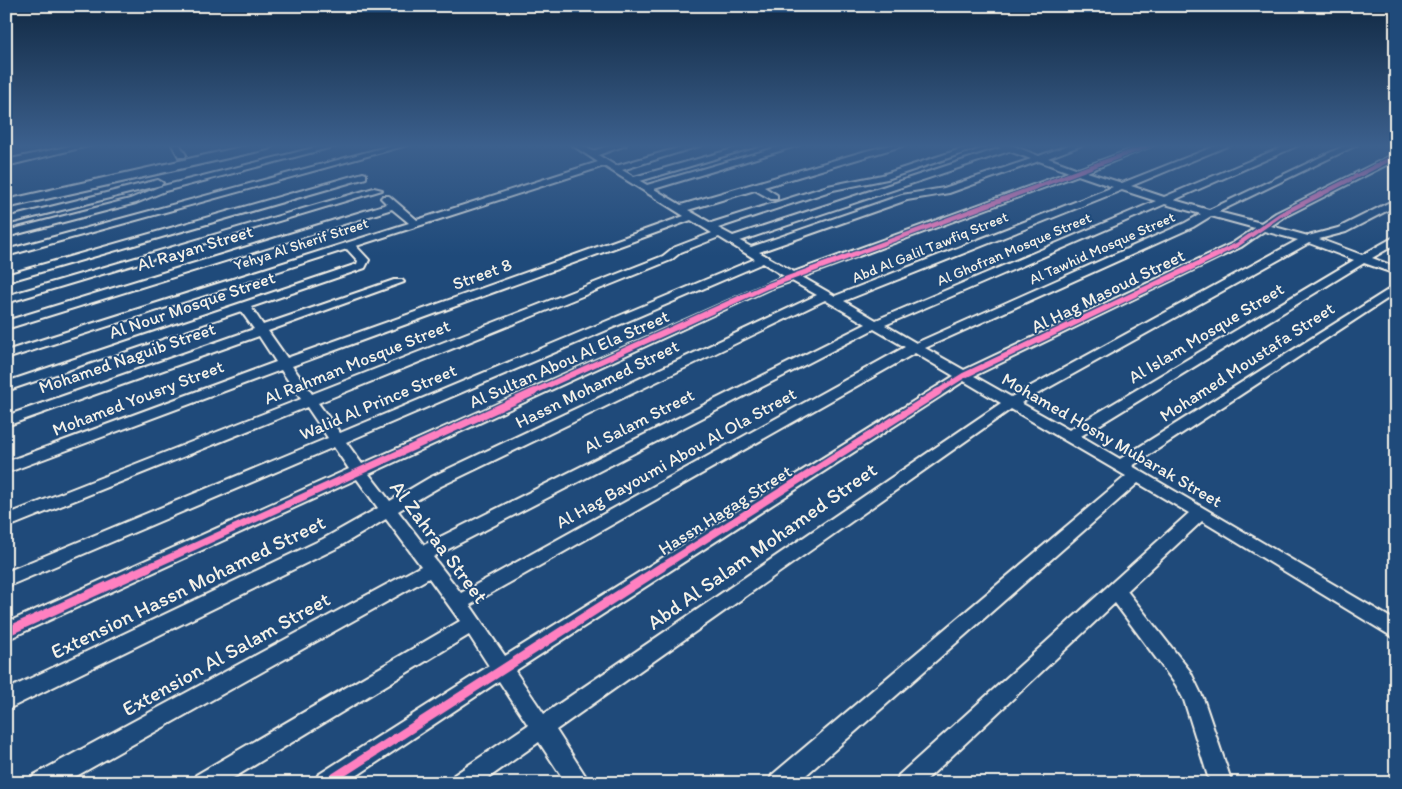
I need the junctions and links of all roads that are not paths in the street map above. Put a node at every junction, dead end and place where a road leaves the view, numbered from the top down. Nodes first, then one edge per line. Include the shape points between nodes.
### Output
1 (54, 182) edge
2 (104, 182) edge
3 (163, 182) edge
4 (184, 182) edge
5 (266, 182) edge
6 (343, 182) edge
7 (369, 182) edge
8 (555, 182) edge
9 (636, 182) edge
10 (668, 182) edge
11 (770, 182) edge
12 (867, 182) edge
13 (902, 182) edge
14 (973, 182) edge
15 (1052, 182) edge
16 (1102, 182) edge
17 (1135, 182) edge
18 (1210, 182) edge
19 (1276, 182) edge
20 (1345, 182) edge
21 (756, 186) junction
22 (647, 188) junction
23 (1120, 188) junction
24 (377, 190) junction
25 (6, 194) edge
26 (774, 197) dead end
27 (1165, 201) junction
28 (1396, 202) edge
29 (6, 204) edge
30 (394, 205) junction
31 (679, 209) junction
32 (1208, 214) junction
33 (692, 217) junction
34 (6, 221) edge
35 (415, 223) junction
36 (1263, 228) junction
37 (714, 230) junction
38 (6, 234) edge
39 (1308, 239) junction
40 (1396, 239) edge
41 (732, 240) junction
42 (347, 244) junction
43 (750, 250) junction
44 (6, 253) edge
45 (764, 259) junction
46 (1363, 259) junction
47 (1396, 271) edge
48 (794, 278) junction
49 (6, 279) edge
50 (398, 282) dead end
51 (1396, 288) edge
52 (830, 298) junction
53 (6, 300) edge
54 (244, 306) junction
55 (874, 324) junction
56 (6, 325) edge
57 (261, 330) junction
58 (914, 348) junction
59 (6, 355) edge
60 (284, 364) junction
61 (963, 376) junction
62 (6, 386) edge
63 (310, 401) junction
64 (1010, 403) junction
65 (6, 421) edge
66 (1068, 437) junction
67 (336, 440) junction
68 (1120, 467) junction
69 (6, 468) edge
70 (358, 470) junction
71 (1136, 476) junction
72 (387, 510) junction
73 (1201, 512) junction
74 (6, 522) edge
75 (428, 561) junction
76 (6, 580) edge
77 (1116, 591) junction
78 (458, 603) junction
79 (472, 624) junction
80 (1396, 631) edge
81 (6, 632) edge
82 (502, 668) junction
83 (6, 700) edge
84 (541, 726) junction
85 (42, 783) edge
86 (204, 783) edge
87 (326, 783) edge
88 (462, 783) edge
89 (579, 783) edge
90 (780, 783) edge
91 (907, 783) edge
92 (1221, 783) edge

1 - 25 main road
2 - 29 main road
3 - 34 street
4 - 38 street via 144,197
5 - 44 street
6 - 49 street
7 - 24 street
8 - 35 street, Yehya Al Sherif Street
9 - 22 street, Mohamed Hosny Mubarak Street
10 - 22 street
11 - 21 street
12 - 37 street, Al Rahman Mosque Street via 839,186
13 - 41 street
14 - 43 street via 946,191 905,197
15 - 48 street, Al Sultan Abou Al Ela Street
16 - 23 street
17 - 23 street, Abd Al Galil Tawfiq Street
18 - 27 street, Al Ghofran Mosque Street
19 - 32 street, Al Tawhid Mosque Street
20 - 36 street, Al Hag Masoud Street via 1280,215
21 - 26 street
21 - 31 street
22 - 31 street, Mohamed Hosny Mubarak Street
23 - 27 street
23 - 52 street, Abd Al Galil Tawfiq Street
24 - 30 street
24 - 53 street
27 - 32 street
27 - 55 street, Al Ghofran Mosque Street
28 - 39 street via 1342,230
30 - 35 street
30 - 56 street, Al Rayan Street
31 - 33 street, Mohamed Hosny Mubarak Street
32 - 36 street
32 - 58 street, Al Tawhid Mosque Street
33 - 37 street, Mohamed Hosny Mubarak Street
33 - 60 street, Street 8
35 - 42 street, Yehya Al Sherif Street
36 - 39 street
36 - 61 street, Al Hag Masoud Street via 1237,245 1139,294
37 - 41 street, Mohamed Hosny Mubarak Street
37 - 63 street, Al Rahman Mosque Street via 667,258
39 - 46 street
39 - 64 street, Abd Al Salam Mohamed Street
40 - 46 street, Al Islam Mosque Street
41 - 43 street, Mohamed Hosny Mubarak Street
42 - 54 street, Al Nour Mosque Street via 364,260 361,266
42 - 59 street, Yehya Al Sherif Street
43 - 45 street, Mohamed Hosny Mubarak Street
45 - 48 street, Mohamed Hosny Mubarak Street
45 - 67 street, Walid Al Prince Street
46 - 47 street
46 - 66 street, Al Islam Mosque Street
48 - 52 street, Mohamed Hosny Mubarak Street
48 - 70 street, Al Sultan Abou Al Ela Street via 765,287
50 - 57 street, Mohamed Naguib Street
51 - 68 street, Mohamed Moustafa Street
52 - 55 street, Mohamed Hosny Mubarak Street
52 - 72 street, Hassn Mohamed Street via 448,476
54 - 57 street, Al Zahraa Street
54 - 62 street, Al Nour Mosque Street
55 - 58 street, Mohamed Hosny Mubarak Street
55 - 75 street, Al Salam Street
57 - 60 street, Al Zahraa Street
57 - 65 street, Mohamed Naguib Street
58 - 61 street, Mohamed Hosny Mubarak Street
58 - 78 street, Al Hag Bayoumi Abou Al Ola Street
60 - 63 street, Al Zahraa Street
60 - 69 street, Mohamed Yousry Street
61 - 64 street, Mohamed Hosny Mubarak Street
61 - 82 street, Hassn Hagag Street
63 - 67 street, Al Zahraa Street
63 - 74 street, Al Rahman Mosque Street
64 - 66 street, Mohamed Hosny Mubarak Street
64 - 84 street, Abd Al Salam Mohamed Street
66 - 68 street, Mohamed Hosny Mubarak Street
67 - 70 street, Al Zahraa Street
67 - 76 street, Walid Al Prince Street
68 - 71 street, Mohamed Hosny Mubarak Street
70 - 72 street, Al Zahraa Street
70 - 81 street, Al Sultan Abou Al Ela Street
71 - 73 street, Mohamed Hosny Mubarak Street
71 - 90 street
72 - 75 street, Al Zahraa Street
72 - 83 street, Extension Hassn Mohamed Street via 329,544
73 - 77 street
73 - 80 street, Mohamed Hosny Mubarak Street
75 - 78 street, Al Zahraa Street
75 - 85 street, Extension Al Salam Street
77 - 91 street
77 - 92 street via 1183,678 1193,698
78 - 79 street, Al Zahraa Street
79 - 82 street, Al Zahraa Street
79 - 86 street
82 - 84 street, Al Zahraa Street
82 - 87 street, Hassn Hagag Street
84 - 88 street, Abd Al Salam Mohamed Street
84 - 89 street, Al Zahraa Street

